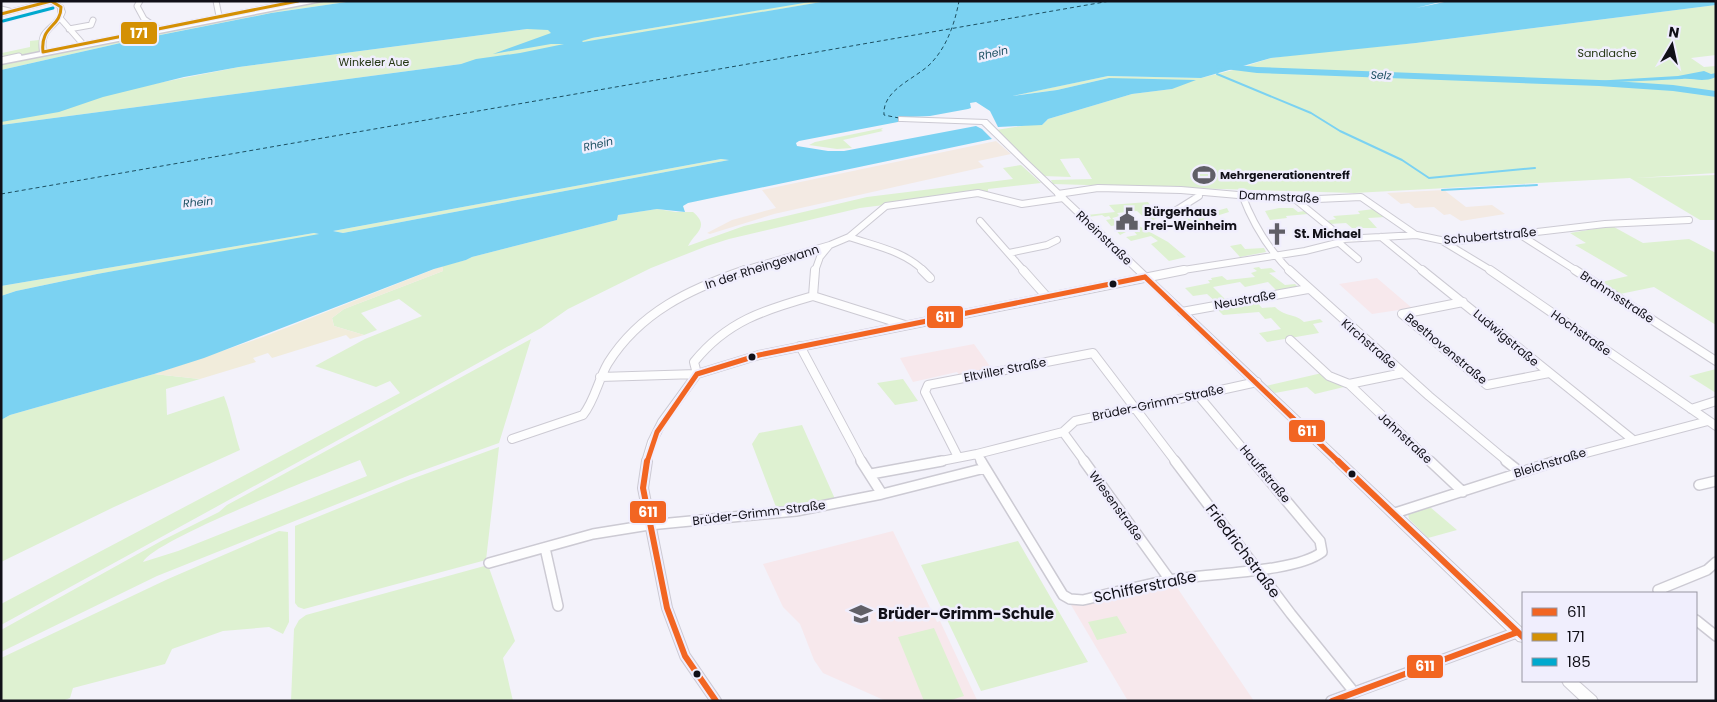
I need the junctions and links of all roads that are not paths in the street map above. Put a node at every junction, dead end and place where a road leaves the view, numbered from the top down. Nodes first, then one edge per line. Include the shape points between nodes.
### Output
1 (51, 1) edge
2 (140, 1) edge
3 (216, 1) edge
4 (299, 1) edge
5 (318, 1) edge
6 (1, 9) edge
7 (10, 12) junction
8 (1, 14) edge
9 (219, 16) junction
10 (60, 18) junction
11 (93, 20) dead end
12 (69, 29) junction
13 (157, 30) junction
14 (82, 43) junction
15 (43, 52) junction
16 (1, 61) edge
17 (902, 118) dead end
18 (1198, 192) junction
19 (1242, 195) junction
20 (1061, 196) junction
21 (1296, 200) junction
22 (1175, 210) dead end
23 (1689, 220) dead end
24 (980, 221) dead end
25 (1519, 234) junction
26 (1381, 236) junction
27 (1417, 236) junction
28 (849, 237) junction
29 (1057, 240) dead end
30 (1341, 240) junction
31 (1444, 242) junction
32 (830, 245) junction
33 (1009, 253) junction
34 (1274, 255) junction
35 (794, 256) junction
36 (1358, 259) dead end
37 (816, 262) junction
38 (1145, 277) junction
39 (930, 278) dead end
40 (1308, 289) junction
41 (813, 296) junction
42 (1047, 297) junction
43 (1463, 302) junction
44 (1182, 312) junction
45 (907, 325) junction
46 (1290, 340) dead end
47 (800, 346) junction
48 (1716, 361) edge
49 (1403, 373) junction
50 (1549, 373) junction
51 (697, 374) junction
52 (600, 377) junction
53 (1257, 382) junction
54 (1349, 384) junction
55 (1198, 394) junction
56 (1716, 401) edge
57 (1135, 408) junction
58 (1690, 409) junction
59 (1708, 421) junction
60 (1716, 426) edge
61 (1063, 432) junction
62 (512, 439) dead end
63 (1632, 439) junction
64 (977, 454) junction
65 (958, 457) junction
66 (986, 468) junction
67 (1520, 472) junction
68 (871, 474) junction
69 (1716, 481) edge
70 (1699, 485) dead end
71 (1463, 492) junction
72 (882, 494) junction
73 (1394, 514) junction
74 (649, 524) junction
75 (545, 548) junction
76 (1318, 556) joint
77 (1716, 562) edge
78 (489, 563) dead end
79 (1256, 568) junction
80 (1170, 580) junction
81 (1657, 592) edge
82 (558, 606) dead end
83 (1697, 621) edge
84 (1521, 635) edge
85 (1716, 636) edge
86 (1571, 682) edge
87 (1354, 692) junction
88 (716, 701) edge
89 (1331, 701) edge
90 (1590, 701) edge

1 - 7 street
1 - 10 street via 62,9
2 - 13 street via 137,6 140,14
3 - 9 street
4 - 9 street
5 - 13 main road
6 - 7 street
7 - 8 street
9 - 13 street
10 - 12 street
10 - 15 street via 43,37
11 - 12 street via 92,25
12 - 14 street
13 - 14 street
13 - 16 main road
14 - 15 street
15 - 16 street
17 - 20 street, Rheinstraße via 986,123
18 - 19 street, Dammstraße
18 - 20 street, Dammstraße via 1098,188
18 - 22 street via 1198,196
19 - 21 street, Dammstraße
19 - 34 street, Kirchstraße
20 - 28 street, In der Rheingewann via 1022,204 978,193 886,206
20 - 38 street, Rheinstraße
21 - 27 street, Dammstraße via 1361,197
21 - 30 street
23 - 25 street, Schubertstraße via 1605,224
24 - 33 street
25 - 31 street, Schubertstraße
25 - 48 street, Brahmsstraße
26 - 27 street, Schubertstraße
26 - 30 street, Schubertstraße
26 - 43 street, Ludwigstraße
27 - 31 street, Schubertstraße
28 - 32 street, In der Rheingewann
28 - 39 street via 901,254 915,262
29 - 33 street
30 - 34 street, Schubertstraße via 1306,251
30 - 36 street
31 - 58 street, Hochstraße via 1476,260
32 - 35 street, In der Rheingewann
32 - 37 street
33 - 42 street
34 - 38 street, Schubertstraße
34 - 40 street, Kirchstraße
35 - 37 street
35 - 52 street, In der Rheingewann via 727,276 665,305 633,330
37 - 41 street
38 - 42 street, Schubertstraße
38 - 44 street, Rheinstraße
40 - 44 street, Neustraße
40 - 49 street, Kirchstraße
41 - 45 street
41 - 51 street via 758,312 725,330 704,348 694,362
42 - 45 street, Schubertstraße
43 - 50 street, Ludwigstraße
43 - 50 street, Beethovenstraße via 1402,314 1487,385
44 - 53 street, Rheinstraße
45 - 47 street, Schubertstraße
46 - 54 street, Jahnstraße via 1329,376
47 - 51 street, Schubertstraße
47 - 68 street via 856,453
49 - 54 street
49 - 67 street, Kirchstraße
50 - 63 street, Ludwigstraße
51 - 52 street, Schubertstraße
51 - 74 street via 652,438 643,472
52 - 62 street, In der Rheingewann via 591,406 584,415
53 - 55 street, Brüder-Grimm-Straße
53 - 73 street, Rheinstraße
54 - 71 street, Jahnstraße
55 - 57 street, Brüder-Grimm-Straße
55 - 76 street, Hauffstraße via 1320,541 1322,552
56 - 58 street
57 - 61 street, Brüder-Grimm-Straße via 1074,421
57 - 65 street, Eltviller Straße via 1093,353 928,385 925,392
57 - 79 street, Friedrichstraße
58 - 59 street, Hochstraße
59 - 60 street, Hochstraße
59 - 63 street, Bleichstraße
61 - 64 street, Brüder-Grimm-Straße
61 - 80 street, Wiesenstraße
63 - 67 street, Bleichstraße
64 - 65 street, Brüder-Grimm-Straße
64 - 66 street
65 - 68 street, Brüder-Grimm-Straße
66 - 72 street, Brüder-Grimm-Straße
66 - 80 street, Schifferstraße via 1063,595 1083,600
67 - 71 street, Bleichstraße
68 - 72 street
69 - 70 street
71 - 73 street, Bleichstraße
72 - 74 street, Brüder-Grimm-Straße via 796,511
73 - 84 street, Rheinstraße
74 - 75 street, Brüder-Grimm-Straße via 594,534
74 - 88 street via 667,608 685,656
75 - 78 street, Brüder-Grimm-Straße
75 - 82 street
76 - 79 street, Schifferstraße via 1291,565
77 - 81 street via 1707,570
79 - 80 street, Schifferstraße
79 - 87 street, Friedrichstraße
83 - 85 street
84 - 87 street
86 - 90 street
87 - 89 street

